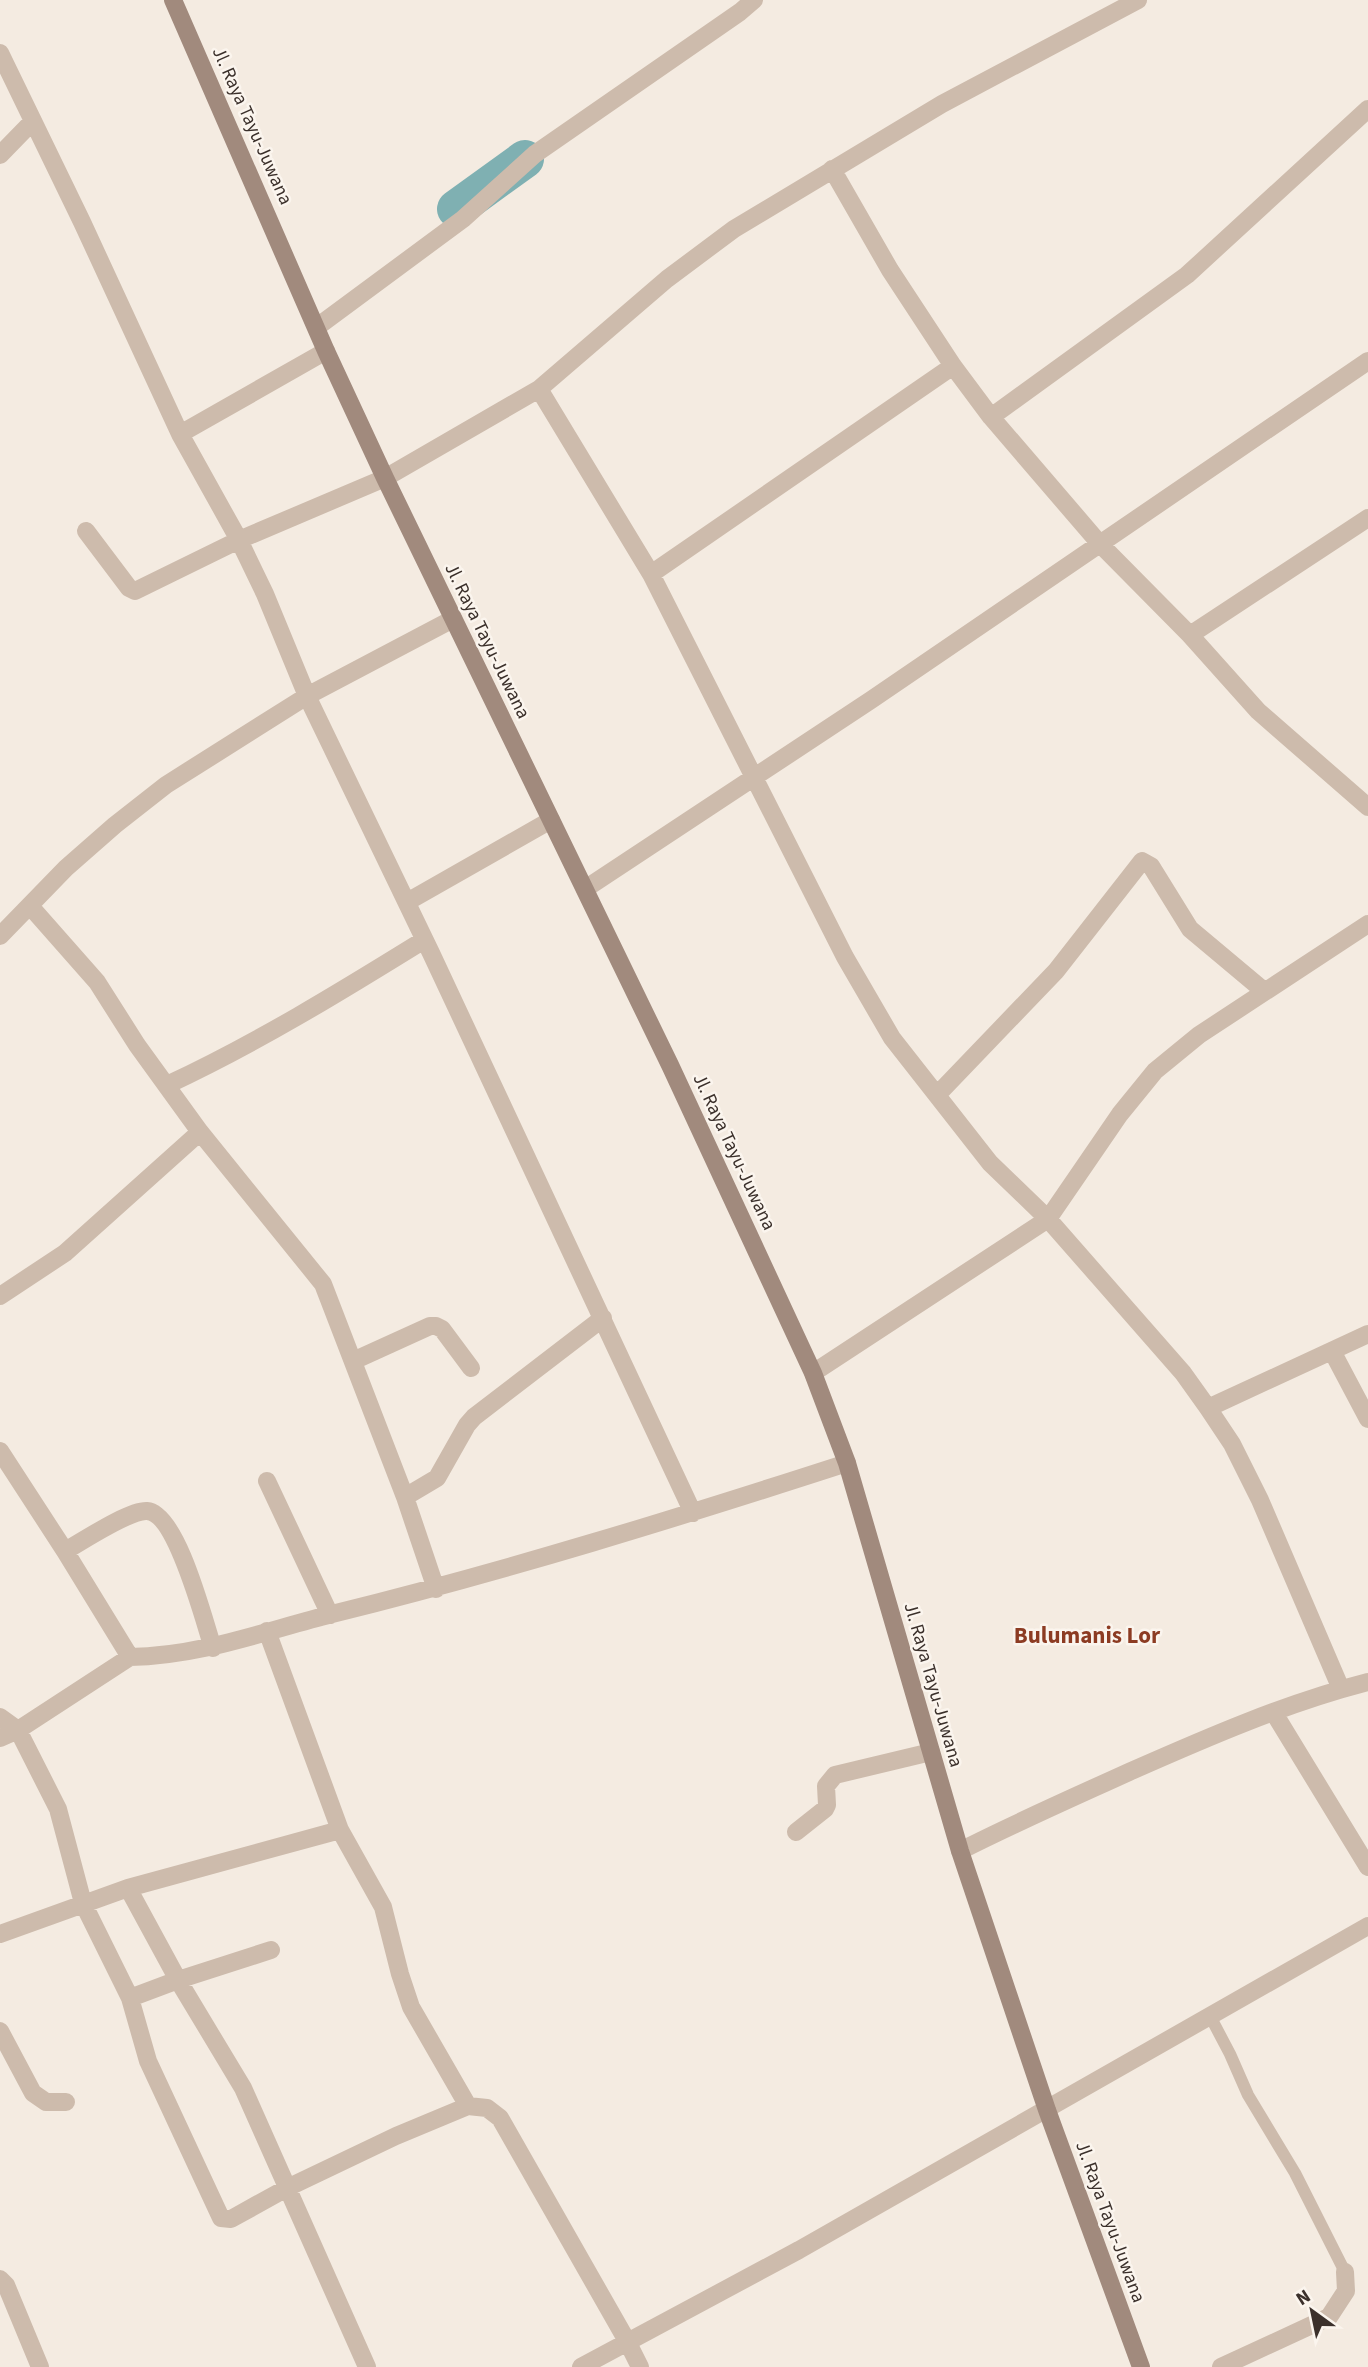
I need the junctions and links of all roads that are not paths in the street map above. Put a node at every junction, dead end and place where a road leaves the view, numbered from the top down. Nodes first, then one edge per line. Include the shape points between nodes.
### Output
1 (173, 0) edge
2 (754, 0) edge
3 (1138, 0) edge
4 (0, 53) edge
5 (1368, 109) edge
6 (33, 121) junction
7 (0, 155) edge
8 (832, 169) junction
9 (317, 327) junction
10 (326, 351) junction
11 (1368, 361) edge
12 (953, 366) junction
13 (539, 389) junction
14 (991, 416) junction
15 (180, 434) junction
16 (385, 478) junction
17 (1368, 518) edge
18 (86, 531) dead end
19 (239, 540) junction
20 (1100, 544) junction
21 (651, 575) junction
22 (453, 619) junction
23 (1189, 635) junction
24 (307, 696) junction
25 (753, 777) junction
26 (1368, 807) edge
27 (551, 820) junction
28 (585, 889) junction
29 (407, 902) junction
30 (30, 906) junction
31 (1368, 923) edge
32 (0, 936) edge
33 (425, 940) junction
34 (1264, 991) junction
35 (167, 1085) junction
36 (937, 1095) junction
37 (200, 1132) junction
38 (1048, 1219) junction
39 (0, 1296) edge
40 (603, 1318) junction
41 (1368, 1335) edge
42 (1332, 1351) junction
43 (353, 1361) junction
44 (471, 1368) dead end
45 (813, 1373) junction
46 (1208, 1408) junction
47 (1368, 1419) edge
48 (0, 1451) edge
49 (847, 1463) junction
50 (267, 1481) dead end
51 (405, 1497) junction
52 (693, 1513) junction
53 (65, 1551) junction
54 (436, 1589) junction
55 (330, 1615) junction
56 (267, 1631) junction
57 (213, 1647) junction
58 (130, 1657) junction
59 (1368, 1682) edge
60 (1341, 1689) junction
61 (1274, 1713) junction
62 (0, 1717) edge
63 (18, 1730) junction
64 (0, 1738) edge
65 (931, 1752) junction
66 (340, 1830) junction
67 (796, 1832) dead end
68 (960, 1851) junction
69 (1368, 1867) edge
70 (128, 1888) junction
71 (83, 1903) junction
72 (1368, 1926) edge
73 (0, 1934) edge
74 (271, 1950) dead end
75 (178, 1980) junction
76 (130, 1998) junction
77 (1210, 2016) junction
78 (0, 2031) edge
79 (66, 2102) dead end
80 (468, 2106) junction
81 (1046, 2110) junction
82 (287, 2188) junction
83 (1345, 2272) joint
84 (0, 2279) edge
85 (627, 2341) junction
86 (40, 2367) edge
87 (367, 2367) edge
88 (581, 2367) edge
89 (640, 2367) edge
90 (1141, 2367) edge
91 (1221, 2367) edge

1 - 9 main road, Jl. Raya Tayu-Juwana
2 - 9 street via 535,154 463,219
3 - 8 street via 942,104
4 - 6 street
5 - 14 street via 1187,275
6 - 7 street
6 - 15 street
8 - 12 street
8 - 13 street via 734,229 667,279
9 - 10 main road, Jl. Raya Tayu-Juwana
10 - 15 street
10 - 16 main road, Jl. Raya Tayu-Juwana
11 - 20 street
12 - 14 street
12 - 21 street
13 - 16 street
13 - 21 street
14 - 20 street
15 - 19 street
16 - 19 street
16 - 22 main road, Jl. Raya Tayu-Juwana
17 - 23 street
18 - 19 street via 135,592
19 - 24 street
20 - 23 street
20 - 25 street
21 - 25 street
22 - 24 street
22 - 27 main road, Jl. Raya Tayu-Juwana
23 - 26 street via 1258,711
24 - 29 street
24 - 30 street via 166,785 114,825
25 - 28 street
25 - 36 street via 851,968 892,1038
27 - 28 main road, Jl. Raya Tayu-Juwana
27 - 29 street
28 - 45 main road, Jl. Raya Tayu-Juwana
29 - 33 street
30 - 32 street
30 - 35 street via 97,982
31 - 34 street
33 - 35 street via 281,1027
33 - 40 street
34 - 36 street via 1190,929 1151,866 1142,861 1056,971
34 - 38 street via 1155,1071
35 - 37 street
36 - 38 street via 990,1163
37 - 39 street via 65,1254
37 - 43 street via 323,1284
38 - 45 street
38 - 46 street via 1183,1373
40 - 51 street via 474,1417 436,1478
40 - 52 street
41 - 42 street
42 - 46 street
42 - 47 street
43 - 44 street via 436,1326
43 - 51 street
45 - 49 main road, Jl. Raya Tayu-Juwana
46 - 60 street via 1260,1500
48 - 53 street
49 - 52 street
49 - 65 main road, Jl. Raya Tayu-Juwana
50 - 55 street
51 - 54 street
52 - 54 street
53 - 57 street via 129,1515 155,1513 183,1555
53 - 58 street
54 - 55 street
55 - 56 street
56 - 57 street
56 - 66 street
57 - 58 street
58 - 63 street
59 - 60 street
60 - 61 street
61 - 68 street via 1206,1738
61 - 69 street
62 - 63 street
63 - 64 street
63 - 71 street via 58,1809
65 - 67 street via 835,1775 826,1786 825,1810
65 - 68 main road, Jl. Raya Tayu-Juwana
66 - 70 street
66 - 80 street via 383,1907 411,2007
68 - 81 main road, Jl. Raya Tayu-Juwana
70 - 71 street
70 - 75 street
71 - 73 street
71 - 76 street
72 - 77 street
74 - 75 street
75 - 76 street
75 - 82 street via 243,2088
76 - 82 street via 148,2061 221,2218 231,2219
77 - 81 street
77 - 83 lane
78 - 79 street via 33,2093 46,2102
80 - 82 street
80 - 85 street via 486,2108 500,2118
81 - 85 street
81 - 90 main road, Jl. Raya Tayu-Juwana
82 - 87 street
83 - 91 street via 1346,2291 1329,2317
84 - 86 street
85 - 88 street
85 - 89 street

